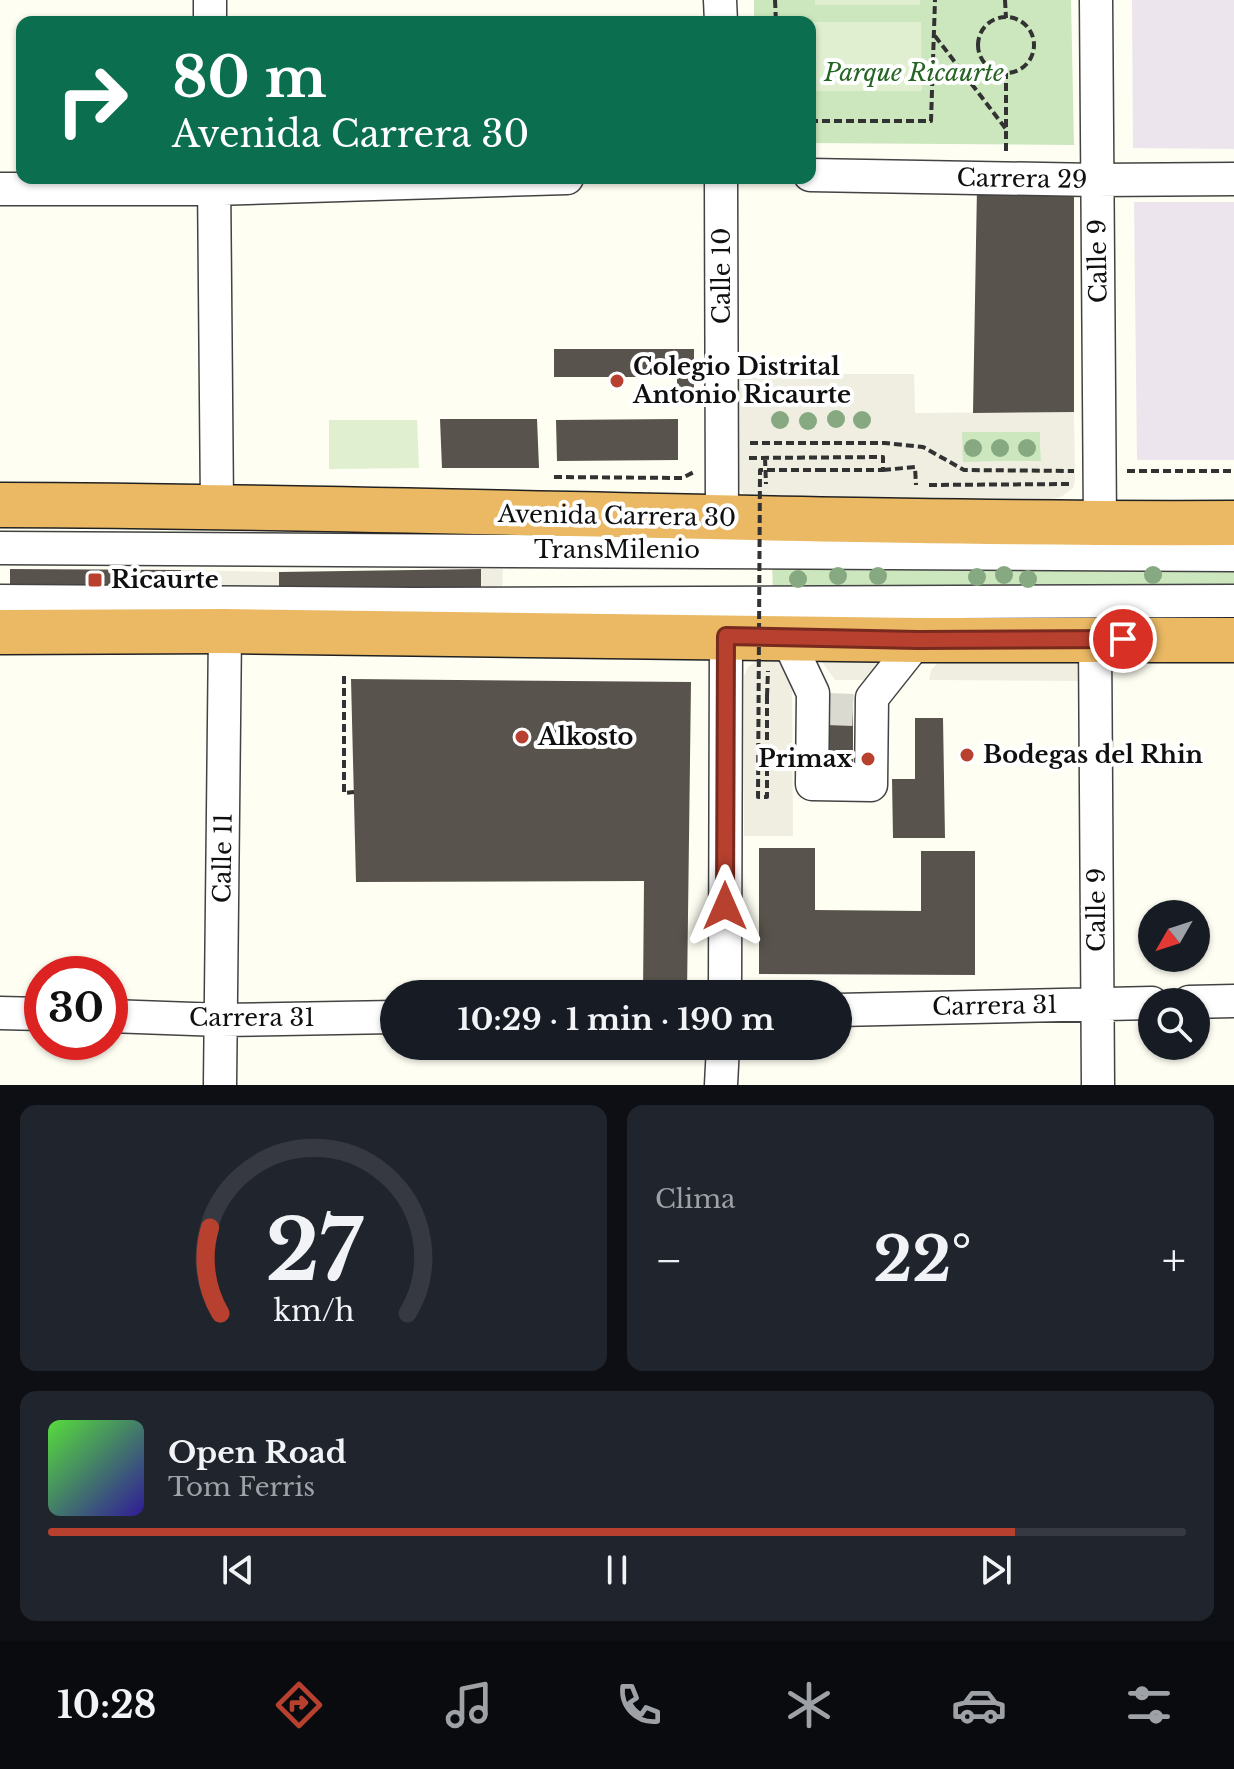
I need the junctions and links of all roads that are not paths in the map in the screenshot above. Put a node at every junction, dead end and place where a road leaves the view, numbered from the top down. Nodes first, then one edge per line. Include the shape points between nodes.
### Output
1 (1096, 0) edge
2 (816, 175) edge
3 (1234, 179) edge
4 (1096, 180) junction
5 (214, 184) edge
6 (721, 184) edge
7 (0, 189) edge
8 (1099, 493) junction
9 (0, 505) edge
10 (217, 506) junction
11 (722, 518) junction
12 (1234, 523) edge
13 (0, 548) edge
14 (1234, 555) edge
15 (0, 601) edge
16 (1234, 601) edge
17 (225, 631) junction
18 (0, 632) edge
19 (726, 636) junction
20 (1095, 639) junction
21 (918, 640) junction
22 (1234, 640) edge
23 (778, 654) junction
24 (725, 980) edge
25 (1234, 1001) edge
26 (1210, 1002) edge
27 (1138, 1003) edge
28 (1098, 1004) junction
29 (852, 1010) edge
30 (0, 1013) edge
31 (24, 1014) edge
32 (128, 1017) edge
33 (380, 1017) edge
34 (221, 1020) junction
35 (722, 1060) edge
36 (220, 1085) edge
37 (721, 1085) edge
38 (1098, 1085) edge

1 - 4 street, Calle 9
2 - 4 street, Carrera 29
3 - 4 street, Carrera 29
4 - 8 street, Calle 9
5 - 7 street
5 - 10 street
6 - 11 street, Calle 10
8 - 11 highway, Avenida Carrera 30
8 - 12 highway, Avenida Carrera 30
9 - 10 highway, Avenida Carrera 30
10 - 11 highway, Avenida Carrera 30
13 - 14 street, TransMilenio
15 - 16 street
17 - 18 highway
17 - 19 highway
17 - 34 street, Calle 11
19 - 23 highway
19 - 24 street
20 - 21 highway
20 - 22 highway
20 - 28 street, Calle 9
21 - 23 highway
21 - 23 street via 841,702
25 - 26 street
27 - 28 street, Carrera 31
28 - 29 street, Carrera 31
28 - 38 street, Calle 9
30 - 31 street
32 - 34 street, Carrera 31
33 - 34 street, Carrera 31
34 - 36 street, Calle 11
35 - 37 street

